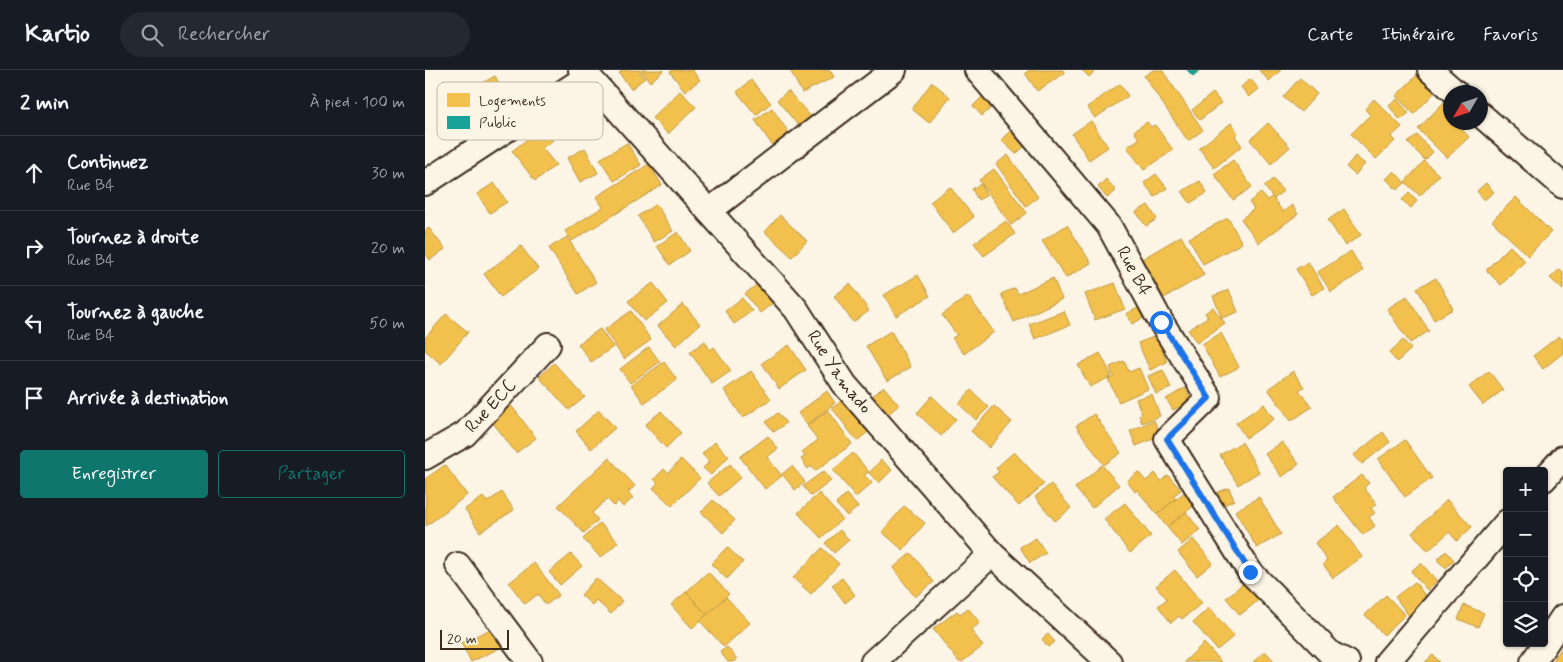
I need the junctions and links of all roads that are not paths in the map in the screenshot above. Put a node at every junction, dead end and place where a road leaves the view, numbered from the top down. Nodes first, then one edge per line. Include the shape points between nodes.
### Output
1 (894, 70) edge
2 (977, 70) edge
3 (1430, 70) edge
4 (584, 73) edge
5 (571, 82) edge
6 (1447, 85) edge
7 (603, 94) edge
8 (1488, 121) edge
9 (487, 140) edge
10 (425, 183) edge
11 (1563, 186) edge
12 (709, 211) junction
13 (548, 346) dead end
14 (425, 457) edge
15 (1563, 458) edge
16 (1548, 475) edge
17 (1503, 527) edge
18 (992, 554) junction
19 (458, 565) dead end
20 (1563, 617) edge
21 (530, 662) edge
22 (873, 662) edge
23 (1109, 662) edge
24 (1347, 662) edge
25 (1387, 662) edge
26 (1533, 662) edge

1 - 12 street
2 - 24 street, Rue B4 via 1109,226 1161,322 1209,398 1167,439 1250,572 1331,654
3 - 6 street
4 - 5 street
7 - 12 street, Rue Yamado
8 - 11 street
9 - 10 street
12 - 18 street, Rue Yamado via 795,309 845,385
13 - 14 street, Rue ECC via 465,434
15 - 16 street
17 - 25 street
18 - 22 street
18 - 23 street, Rue Yamado
19 - 21 street
20 - 26 street

